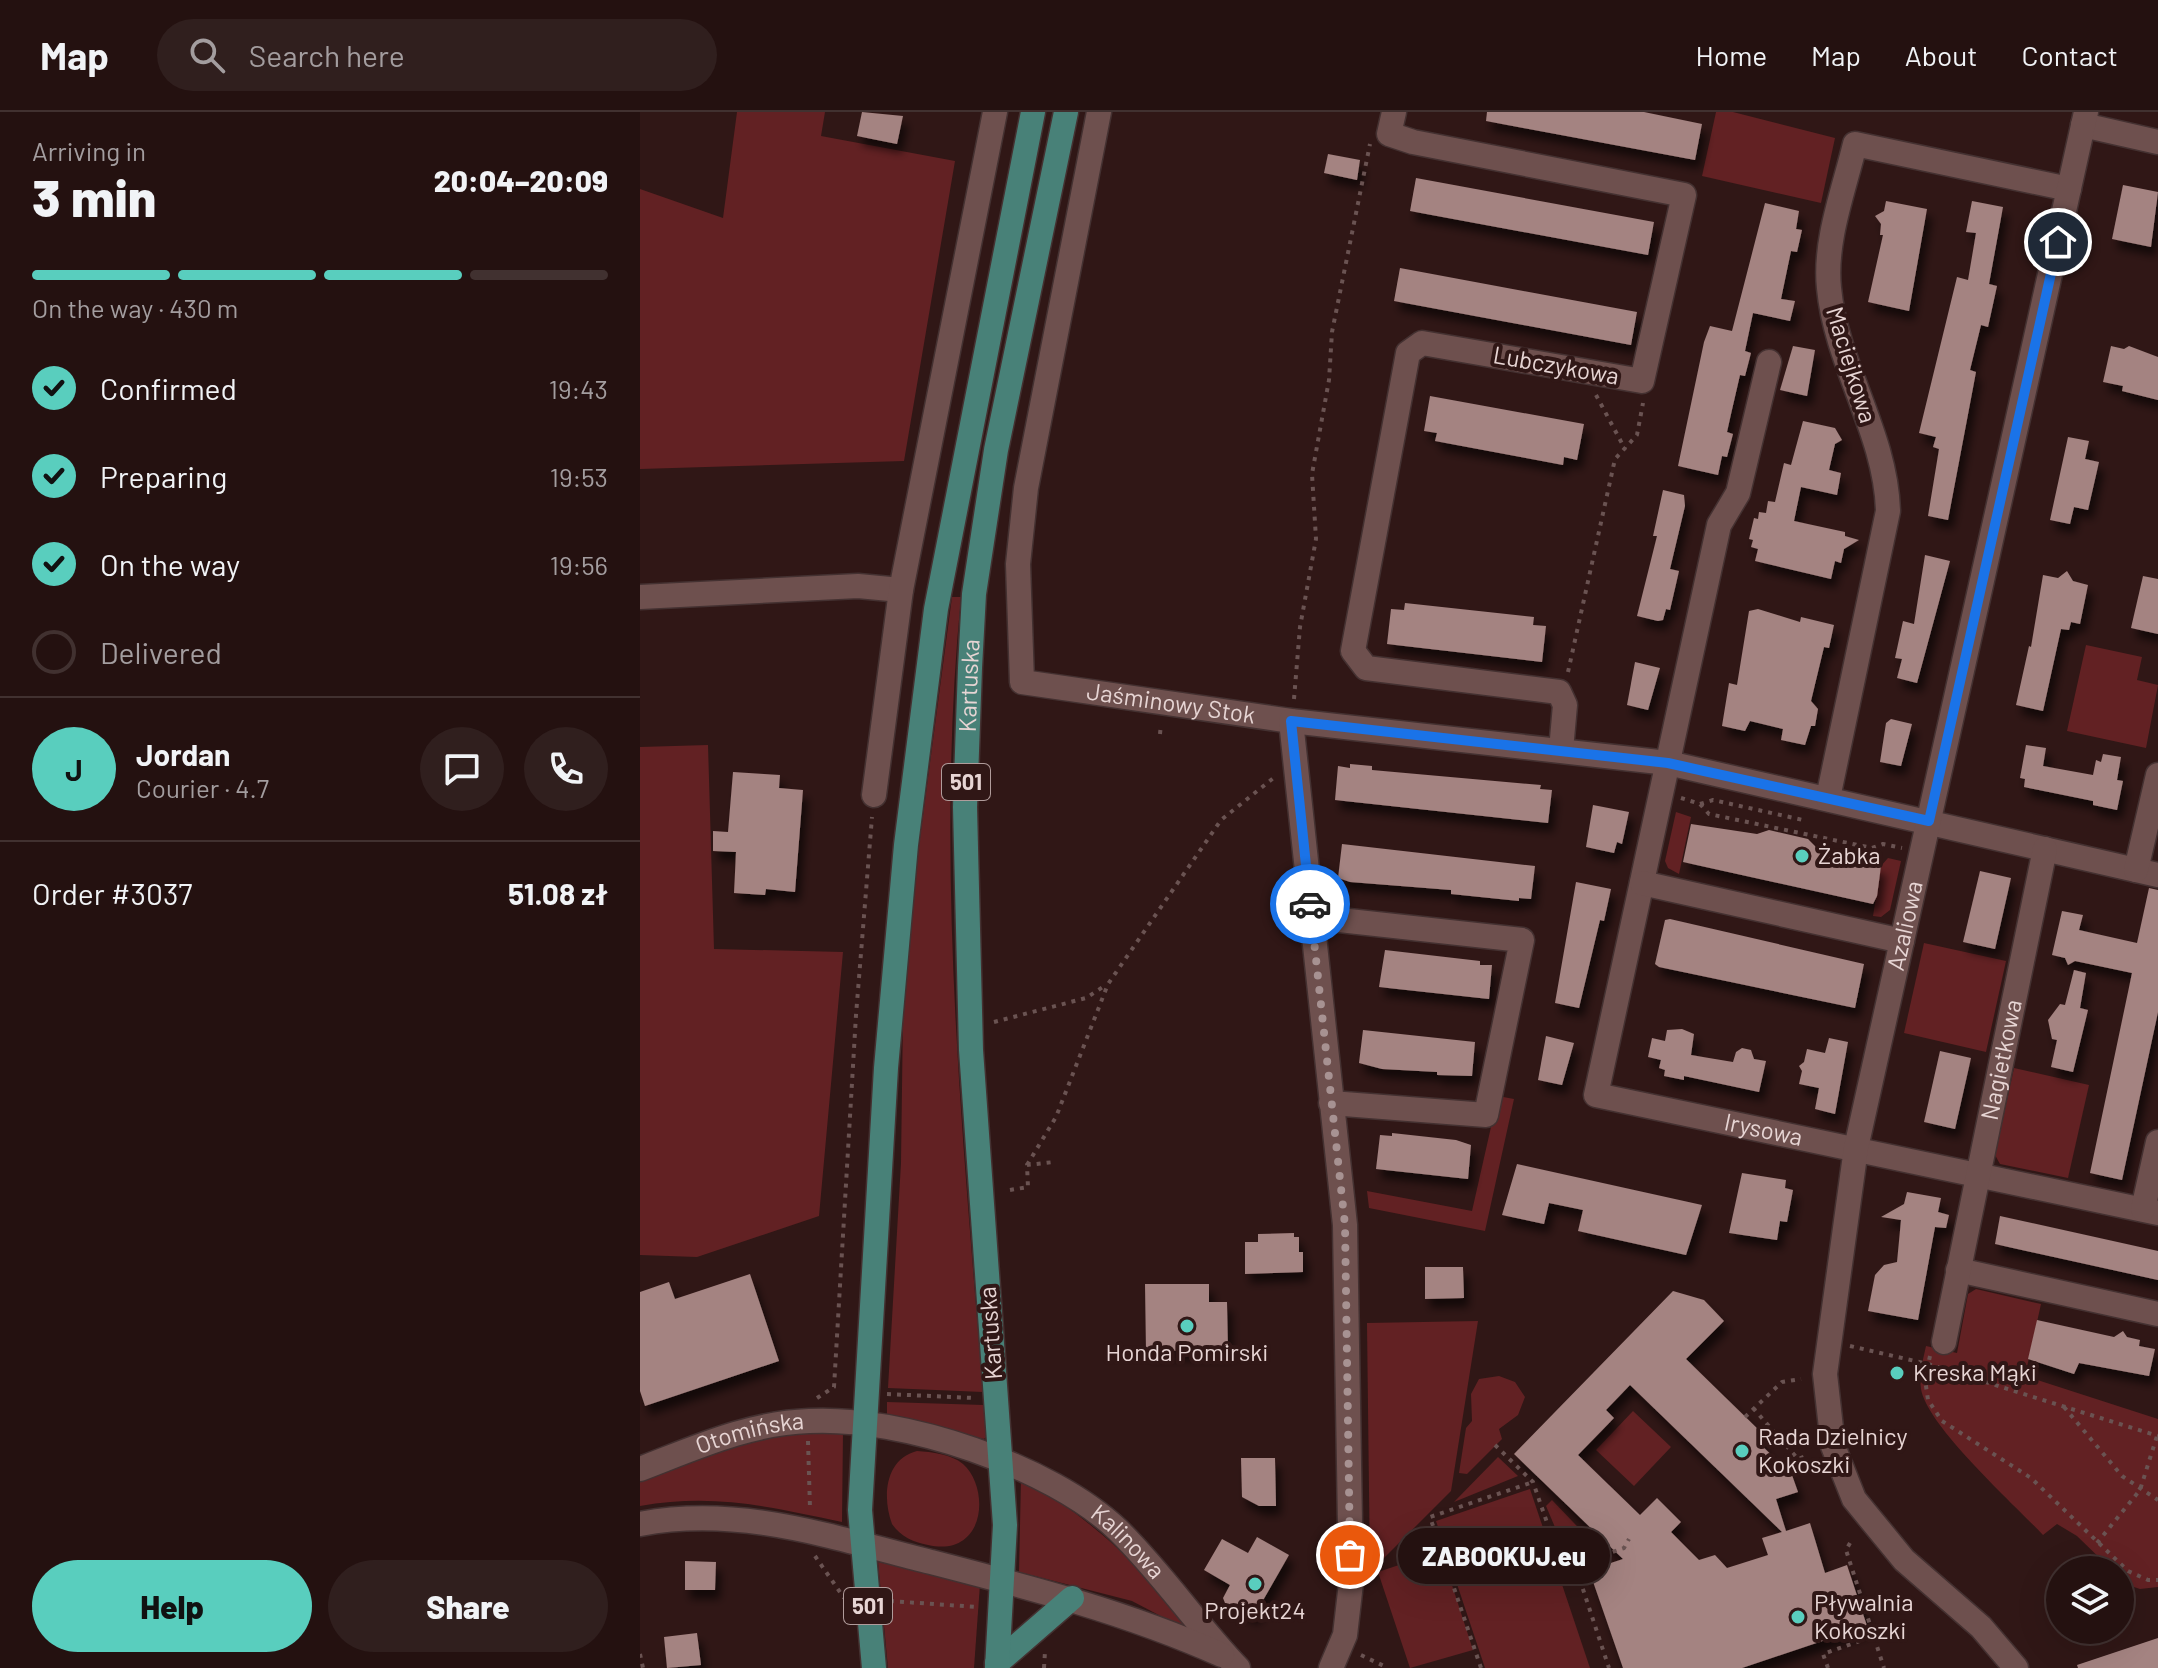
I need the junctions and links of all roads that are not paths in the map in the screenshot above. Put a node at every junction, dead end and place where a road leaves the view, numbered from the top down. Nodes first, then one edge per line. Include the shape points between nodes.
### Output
1 (995, 112) edge
2 (1033, 112) edge
3 (1066, 112) edge
4 (1099, 112) edge
5 (2084, 118) edge
6 (1385, 129) edge
7 (2158, 142) edge
8 (2069, 189) junction
9 (1769, 362) dead end
10 (901, 590) junction
11 (640, 597) edge
12 (1291, 721) junction
13 (1561, 750) junction
14 (1668, 763) junction
15 (2158, 775) edge
16 (874, 795) road end
17 (1828, 798) junction
18 (1929, 821) junction
19 (2045, 849) junction
20 (2147, 873) edge
21 (1642, 883) junction
22 (1312, 917) junction
23 (1902, 941) junction
24 (1331, 1103) junction
25 (2158, 1142) edge
26 (1856, 1148) junction
27 (1978, 1175) junction
28 (2150, 1211) edge
29 (1958, 1270) junction
30 (2158, 1314) edge
31 (1944, 1342) road end
32 (865, 1425) junction
33 (1000, 1460) junction
34 (640, 1469) edge
35 (640, 1524) edge
36 (863, 1545) junction
37 (1002, 1580) junction
38 (1072, 1598) junction
39 (1233, 1663) edge
40 (997, 1666) edge
41 (874, 1668) edge
42 (1331, 1668) edge
43 (2016, 1668) edge

1 - 10 street
2 - 32 main road, Kartuska / 501 via 936,609 906,845 886,1068
3 - 33 main road, Kartuska / 501 via 996,450 972,624 965,807 970,1036
4 - 12 street, Jaśminowy Stok via 1026,488 1018,564 1022,682
5 - 7 street, Azaliowa
5 - 8 street, Azaliowa
6 - 13 street, Lubczykowa via 1684,195 1642,381 1422,343 1408,353 1353,651 1366,668 1559,692 1565,705
8 - 17 street, Maciejkowa via 1855,144 1829,257 1828,285 1883,468 1888,511
8 - 18 street, Azaliowa
9 - 14 street via 1738,493 1719,525
10 - 11 street via 858,586
10 - 16 street
12 - 13 street, Jaśminowy Stok
12 - 22 street
13 - 14 street, Jaśminowy Stok
14 - 17 street, Jaśminowy Stok
14 - 21 street, Irysowa
15 - 20 street, Jaśminowy Stok
17 - 18 street, Jaśminowy Stok
18 - 19 street, Jaśminowy Stok
18 - 23 street, Azaliowa
19 - 20 street, Jaśminowy Stok
19 - 27 street, Nagietkowa
21 - 23 street
21 - 26 street, Irysowa via 1596,1095
22 - 24 street
22 - 24 street via 1522,940 1486,1115
23 - 26 street, Azaliowa
24 - 42 street via 1345,1225 1351,1583 1345,1635
25 - 28 street, Irysowa
26 - 27 street, Irysowa
26 - 43 street, Azaliowa via 1826,1358 1826,1409 1833,1446 1854,1499 1873,1527 1981,1627
27 - 28 street, Irysowa
27 - 29 street, Nagietkowa
29 - 30 street
29 - 31 street, Nagietkowa
32 - 33 street, Otomińska via 942,1439
32 - 34 street, Otomińska via 808,1421 763,1426
32 - 36 main road, 501
33 - 37 main road, 501
33 - 39 street, Kalinowa via 1058,1484 1116,1528
35 - 36 street via 725,1516
36 - 37 street, Kalinowa
36 - 41 main road, 501
37 - 38 street, Kalinowa
37 - 40 main road, 501
38 - 39 street, Kalinowa via 1152,1623
38 - 40 main road

